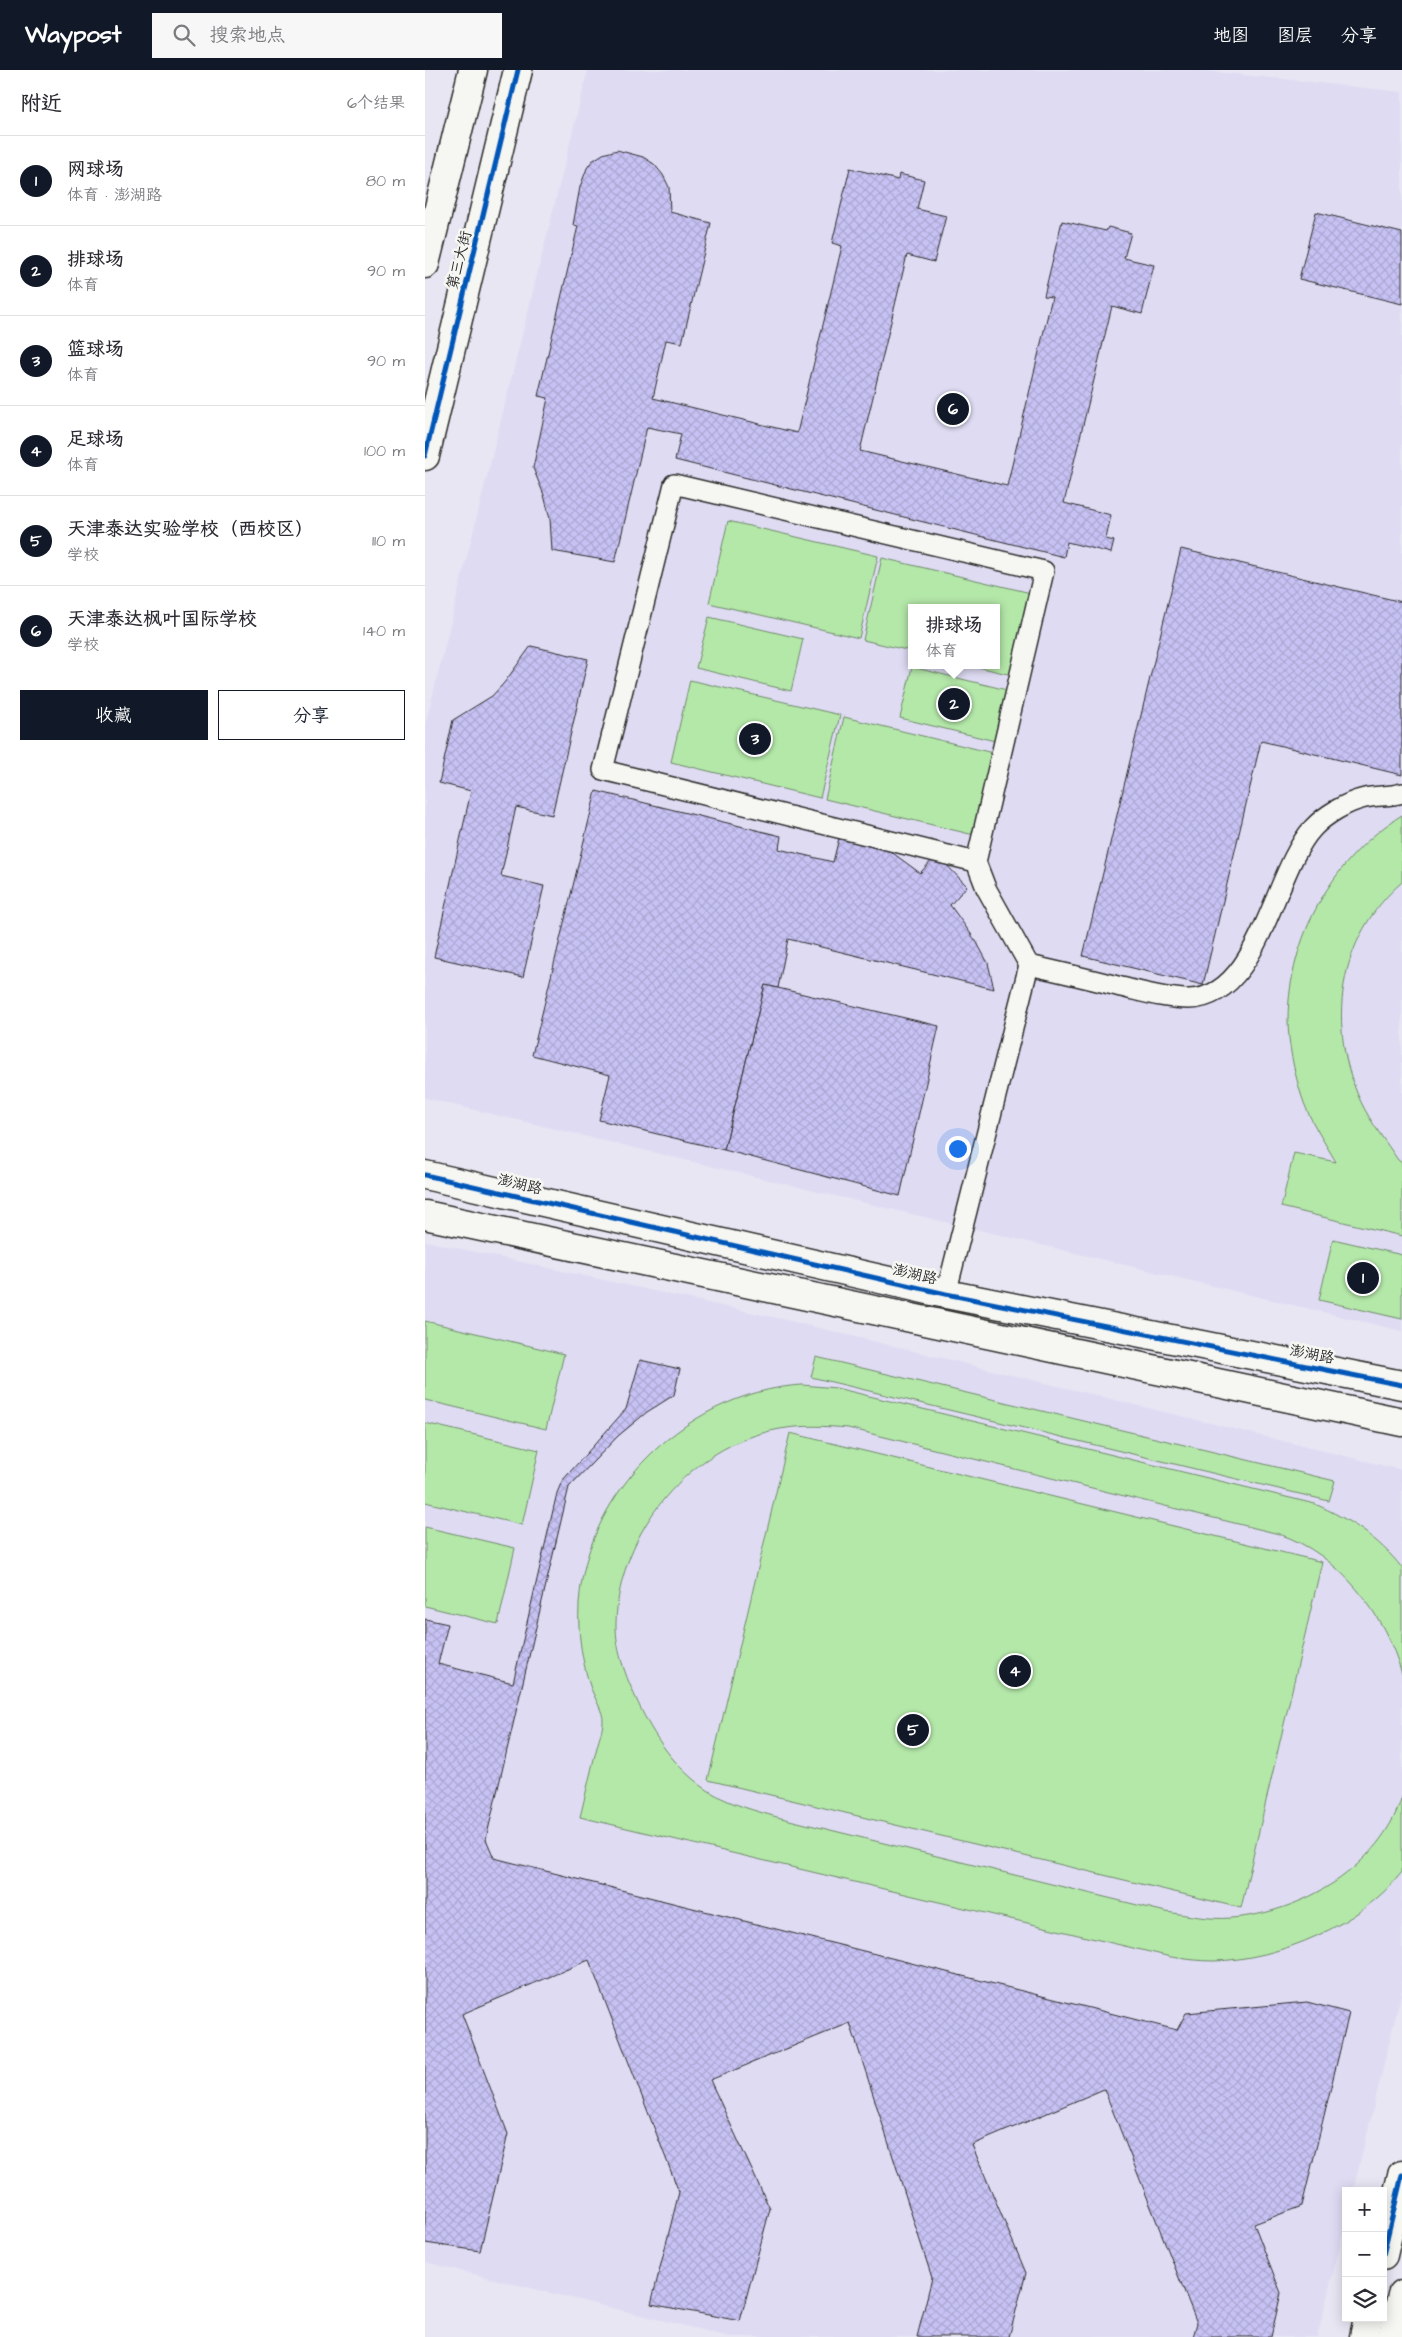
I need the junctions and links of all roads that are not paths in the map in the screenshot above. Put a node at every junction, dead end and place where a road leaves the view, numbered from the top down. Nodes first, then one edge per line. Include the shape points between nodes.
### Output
1 (473, 70) edge
2 (518, 70) edge
3 (425, 264) edge
4 (425, 456) edge
5 (1402, 792) edge
6 (975, 862) junction
7 (1029, 965) junction
8 (425, 1175) edge
9 (425, 1216) edge
10 (946, 1294) junction
11 (1402, 1385) edge
12 (1402, 1422) edge
13 (1402, 2175) edge
14 (1387, 2238) edge
15 (1402, 2294) edge
16 (1368, 2322) edge
17 (1364, 2337) edge
18 (1391, 2337) edge

1 - 3 street
2 - 4 street, 第三大街
5 - 7 lane via 1364,798 1337,809 1313,828 1299,847 1247,961 1231,980 1210,994 1190,999 1155,995
6 - 6 lane via 603,770 674,484 1044,571
6 - 7 lane
7 - 10 lane
8 - 10 street, 澎湖路
9 - 12 street
10 - 11 street, 澎湖路
13 - 14 street
15 - 18 street
16 - 17 street

